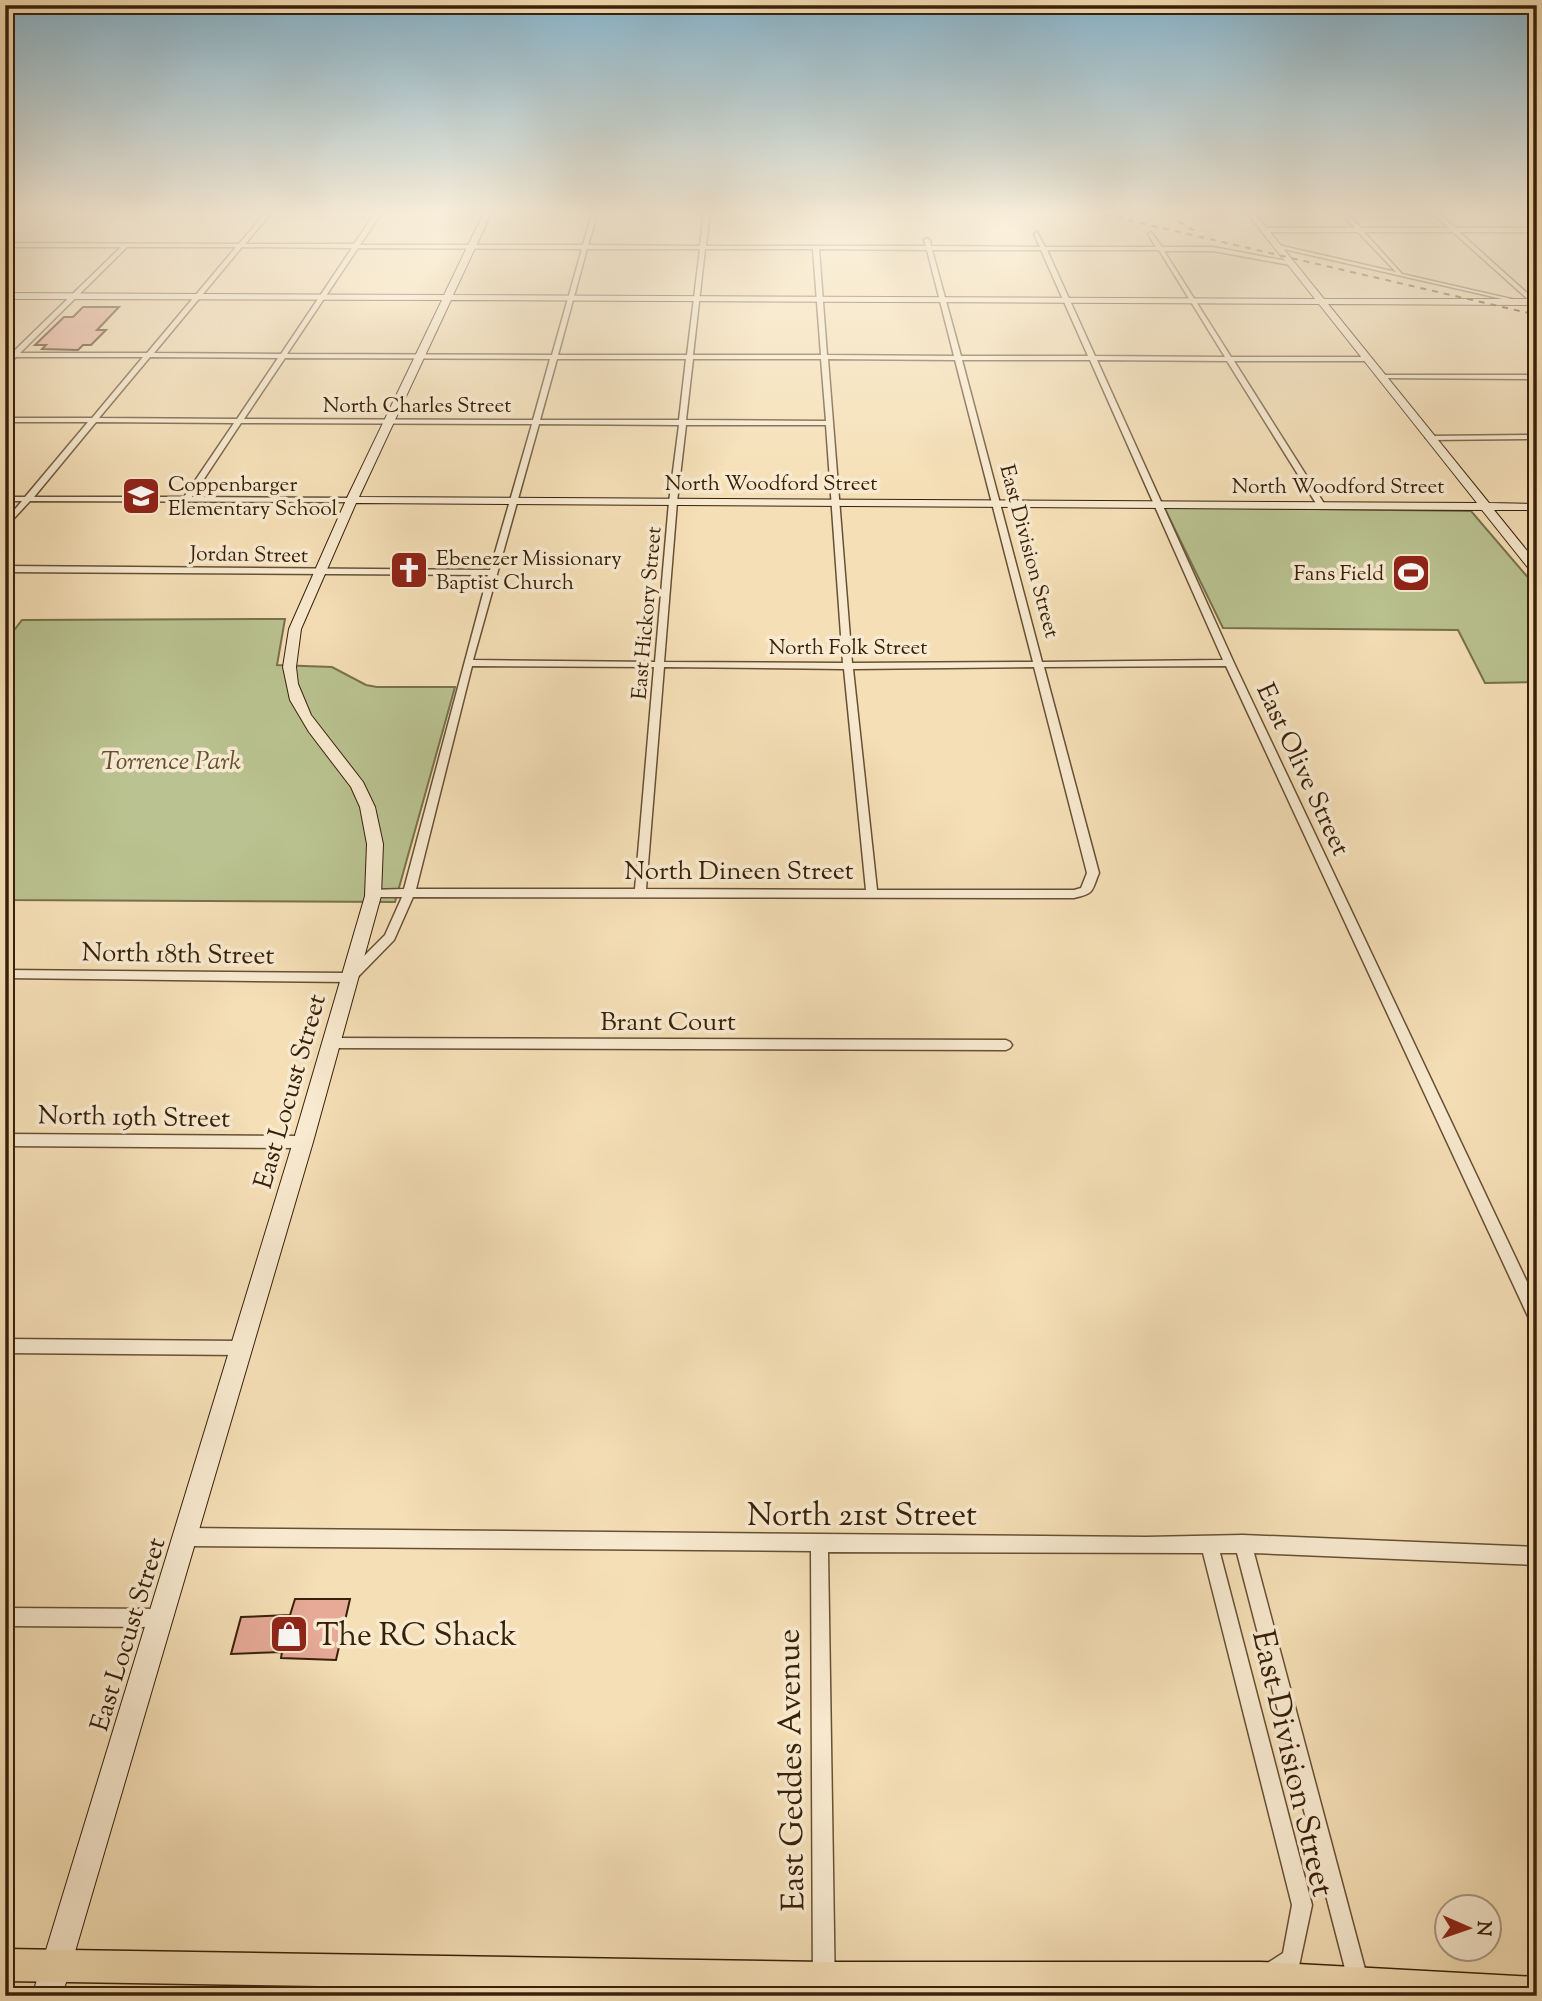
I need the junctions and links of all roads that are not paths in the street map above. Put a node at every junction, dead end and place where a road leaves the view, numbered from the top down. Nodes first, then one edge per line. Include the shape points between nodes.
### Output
1 (65, 305) edge
2 (190, 305) edge
3 (317, 305) edge
4 (445, 305) edge
5 (569, 305) edge
6 (697, 305) edge
7 (819, 305) edge
8 (943, 305) edge
9 (1071, 305) edge
10 (1196, 305) edge
11 (1324, 305) edge
12 (5, 355) edge
13 (16, 355) junction
14 (148, 355) junction
15 (284, 356) junction
16 (420, 356) junction
17 (553, 357) junction
18 (689, 358) junction
19 (823, 358) junction
20 (957, 358) junction
21 (1093, 359) junction
22 (1367, 359) junction
23 (1229, 360) junction
24 (5, 364) edge
25 (1381, 377) junction
26 (1537, 377) edge
27 (5, 420) edge
28 (94, 421) junction
29 (239, 422) junction
30 (388, 422) junction
31 (535, 422) junction
32 (684, 423) junction
33 (830, 424) junction
34 (1537, 437) edge
35 (1430, 438) junction
36 (5, 499) edge
37 (28, 499) junction
38 (187, 499) junction
39 (352, 500) junction
40 (514, 501) junction
41 (673, 502) junction
42 (834, 503) junction
43 (994, 503) junction
44 (1156, 504) junction
45 (1321, 505) junction
46 (1483, 506) junction
47 (1537, 507) edge
48 (5, 526) edge
49 (5, 569) edge
50 (1537, 571) edge
51 (319, 573) junction
52 (493, 573) junction
53 (468, 663) junction
54 (659, 663) junction
55 (1229, 663) junction
56 (1036, 665) junction
57 (848, 666) junction
58 (1093, 873) joint
59 (640, 891) junction
60 (373, 893) junction
61 (409, 893) junction
62 (872, 894) junction
63 (5, 974) edge
64 (351, 978) junction
65 (331, 1043) junction
66 (1006, 1045) dead end
67 (5, 1140) edge
68 (303, 1142) junction
69 (1537, 1320) edge
70 (5, 1346) edge
71 (242, 1348) junction
72 (186, 1536) junction
73 (818, 1543) junction
74 (1242, 1544) junction
75 (1210, 1546) junction
76 (1537, 1556) edge
77 (5, 1617) edge
78 (161, 1618) junction
79 (56, 1964) junction
80 (5, 1965) edge
81 (1261, 1978) junction
82 (442, 1984) edge
83 (824, 1987) edge
84 (1355, 1990) edge
85 (1537, 1994) edge
86 (47, 1996) edge

1 - 13 street
2 - 14 street
3 - 15 street
4 - 16 street
5 - 17 street, East Locust Street
6 - 18 street, East Hickory Street
7 - 19 street
8 - 20 street, East Division Street
9 - 21 street, East Olive Street
10 - 23 street
11 - 22 street
12 - 13 street
13 - 14 street
13 - 24 street
14 - 15 street
14 - 28 street
15 - 16 street
15 - 29 street
16 - 17 street
16 - 30 street
17 - 18 street
17 - 31 street, East Locust Street
18 - 19 street
18 - 32 street, East Hickory Street
19 - 20 street
19 - 33 street
20 - 21 street
20 - 43 street, East Division Street
21 - 23 street
21 - 44 street, East Olive Street
22 - 23 street
22 - 25 street
23 - 45 street
25 - 26 street
25 - 35 street
27 - 28 street, North Charles Street
28 - 29 street, North Charles Street
28 - 37 street
29 - 30 street, North Charles Street
29 - 38 street
30 - 31 street, North Charles Street
30 - 39 street
31 - 32 street, North Charles Street
31 - 40 street, East Locust Street
32 - 33 street, North Charles Street
32 - 41 street, East Hickory Street
33 - 42 street
34 - 35 street
35 - 46 street
36 - 37 street, North Woodford Street
37 - 38 street, North Woodford Street
37 - 48 street
38 - 39 street, North Woodford Street
39 - 40 street, North Woodford Street
39 - 51 street
40 - 41 street, North Woodford Street
40 - 52 street, East Locust Street
41 - 42 street, North Woodford Street
41 - 54 street, East Hickory Street
42 - 43 street, North Woodford Street
42 - 57 street
43 - 44 street, North Woodford Street
43 - 56 street, East Division Street
44 - 45 street, North Woodford Street
44 - 55 street, East Olive Street
45 - 46 street, North Woodford Street
46 - 47 street, North Woodford Street
46 - 50 street
49 - 51 street, Jordan Street
51 - 52 street, Jordan Street
51 - 60 street via 288,649 292,691 312,729 362,793 374,829
52 - 53 street, East Locust Street
53 - 54 street, North Folk Street
53 - 61 street, East Locust Street
54 - 57 street, North Folk Street
54 - 59 street, East Hickory Street
55 - 56 street, North Folk Street
55 - 69 street, East Olive Street
56 - 57 street, North Folk Street
56 - 58 street, East Division Street
57 - 62 street
58 - 62 street, North Dineen Street via 1086,891 1074,894
59 - 61 street, North Dineen Street
59 - 62 street, North Dineen Street
60 - 61 street, North Dineen Street
60 - 64 street
61 - 64 street, East Locust Street via 390,937
63 - 64 street, North 18th Street
64 - 65 street, East Locust Street
65 - 66 street, Brant Court
65 - 68 street, East Locust Street
67 - 68 street, North 19th Street
68 - 71 street, East Locust Street
70 - 71 street
71 - 72 street, East Locust Street
72 - 73 street, North 21st Street
72 - 78 street, East Locust Street
73 - 75 street, North 21st Street
73 - 83 street, East Geddes Avenue
74 - 75 street, North 21st Street
74 - 76 street, North 21st Street
74 - 84 street, East Division Street
75 - 81 street, East Division Street via 1302,1905 1292,1959
77 - 78 street
78 - 79 street, East Locust Street
79 - 80 main road
79 - 82 main road
79 - 86 street, East Locust Street
81 - 83 main road
81 - 84 main road
82 - 83 main road
84 - 85 main road

